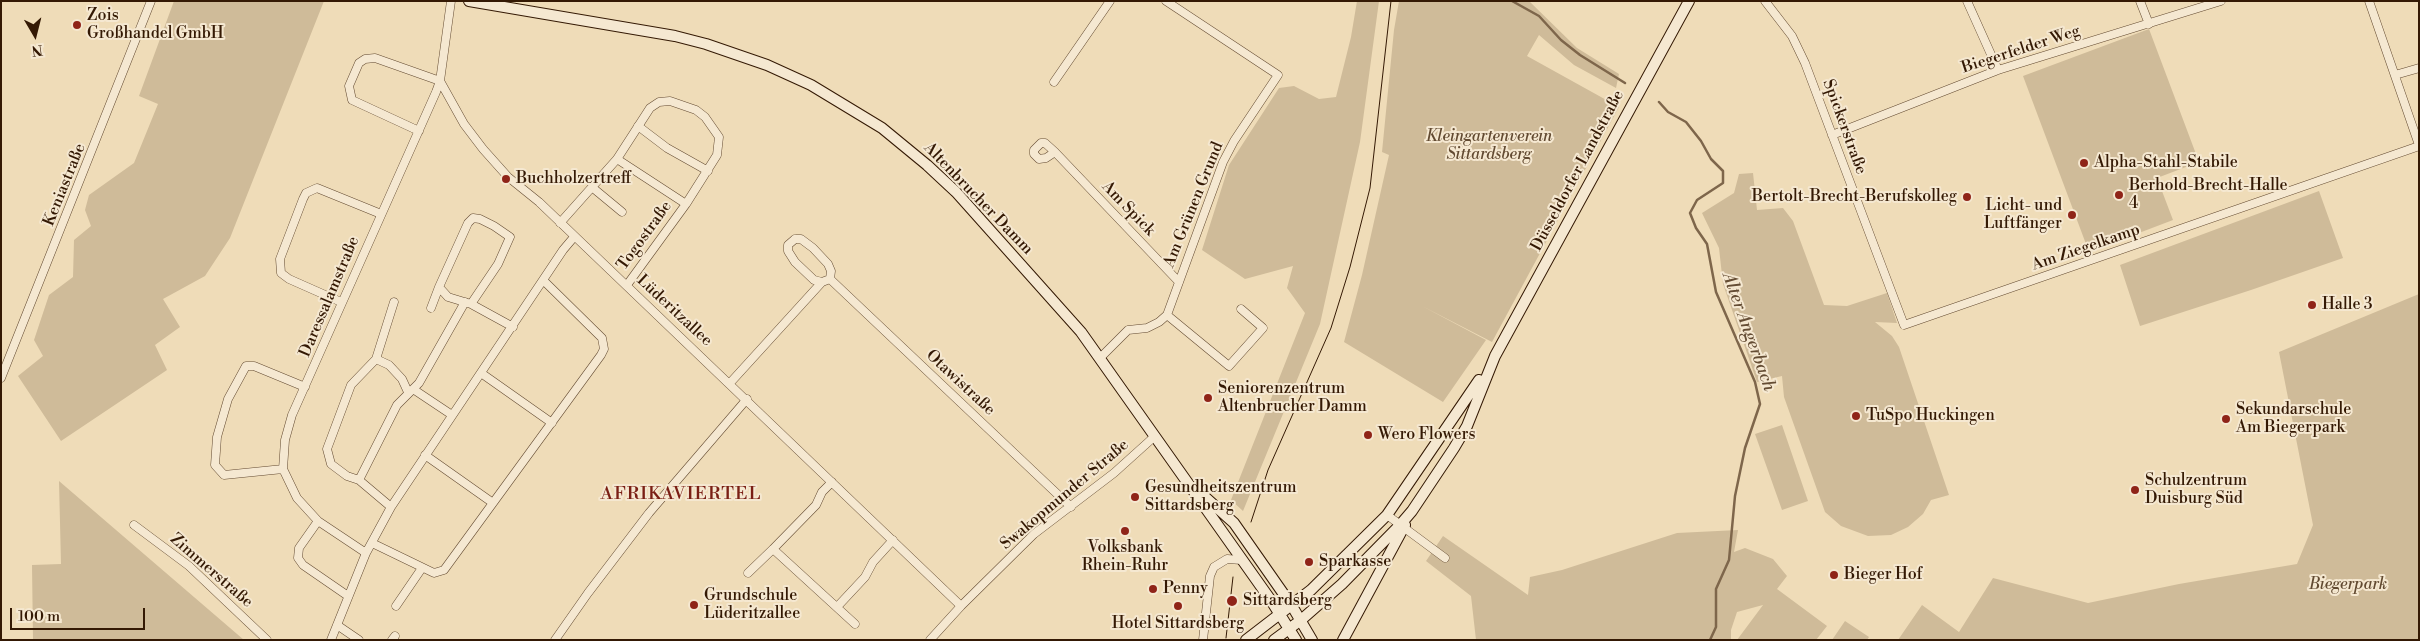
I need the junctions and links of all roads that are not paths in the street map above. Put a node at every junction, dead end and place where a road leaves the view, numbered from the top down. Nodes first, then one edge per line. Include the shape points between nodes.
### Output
1 (152, 1) edge
2 (451, 1) edge
3 (469, 1) edge
4 (1110, 1) edge
5 (1166, 1) edge
6 (1689, 1) edge
7 (1765, 1) edge
8 (1967, 1) edge
9 (2140, 1) edge
10 (2221, 1) edge
11 (2369, 1) edge
12 (2149, 24) junction
13 (2419, 68) edge
14 (1998, 70) junction
15 (2395, 75) junction
16 (440, 81) junction
17 (1054, 82) dead end
18 (638, 126) junction
19 (419, 130) junction
20 (1832, 135) junction
21 (2419, 145) edge
22 (1055, 152) dead end
23 (617, 159) junction
24 (708, 171) junction
25 (592, 188) junction
26 (686, 204) junction
27 (622, 212) dead end
28 (381, 214) junction
29 (560, 223) junction
30 (574, 237) junction
31 (830, 279) junction
32 (544, 281) junction
33 (822, 282) junction
34 (1179, 282) junction
35 (627, 285) junction
36 (440, 287) junction
37 (341, 302) junction
38 (394, 302) dead end
39 (468, 303) junction
40 (431, 308) dead end
41 (1241, 310) dead end
42 (1167, 315) junction
43 (1904, 325) joint
44 (513, 327) junction
45 (1495, 356) junction
46 (1100, 357) junction
47 (376, 359) junction
48 (481, 373) junction
49 (1, 378) edge
50 (730, 383) junction
51 (305, 387) junction
52 (410, 391) junction
53 (747, 399) junction
54 (452, 415) junction
55 (552, 423) junction
56 (1155, 436) junction
57 (425, 455) junction
58 (283, 469) junction
59 (1184, 477) junction
60 (359, 480) junction
61 (832, 482) junction
62 (493, 503) junction
63 (391, 507) junction
64 (1071, 507) junction
65 (1387, 515) junction
66 (318, 521) junction
67 (134, 524) dead end
68 (1402, 526) junction
69 (893, 540) junction
70 (372, 543) junction
71 (773, 549) junction
72 (366, 553) junction
73 (1445, 558) dead end
74 (1242, 560) junction
75 (422, 568) junction
76 (748, 574) dead end
77 (348, 596) junction
78 (396, 606) dead end
79 (961, 606) junction
80 (1292, 606) junction
81 (837, 608) junction
82 (1281, 614) junction
83 (1301, 620) junction
84 (855, 624) dead end
85 (337, 625) junction
86 (1290, 628) junction
87 (1204, 639) edge
88 (267, 640) edge
89 (331, 640) edge
90 (358, 640) edge
91 (555, 640) edge
92 (930, 640) edge
93 (1246, 640) edge
94 (1274, 640) edge
95 (1296, 640) edge
96 (1312, 640) edge
97 (1343, 640) edge

1 - 49 street, Keniastraße
2 - 16 street
3 - 46 main road, Altenbrucher Damm via 706,44 767,65 844,104 906,147 956,192
4 - 17 street
5 - 34 street, Am Grünen Grund via 1278,75 1223,162
6 - 45 main road, Düsseldorfer Landstraße
7 - 20 street, Spickerstraße via 1792,36
8 - 14 street
9 - 12 street
10 - 12 street, Biegerfelder Weg
11 - 15 street
12 - 14 street, Biegerfelder Weg
13 - 15 street
14 - 20 street, Biegerfelder Weg
15 - 21 street
16 - 19 street, Daressalamstraße
16 - 19 street via 375,58 359,63 349,86 352,100
16 - 29 street, Lüderitzallee via 483,150
18 - 23 street, Togostraße
18 - 24 street via 667,148
18 - 24 street, Togostraße via 650,108 659,102 670,101 696,110 712,125 719,138 717,155
19 - 28 street, Daressalamstraße
20 - 43 street, Spickerstraße
21 - 43 street, Am Ziegelkamp
22 - 34 street, Am Spick
23 - 25 street, Togostraße
23 - 26 street, Togostraße
24 - 26 street, Togostraße
25 - 27 street, Togostraße
25 - 29 street, Togostraße
26 - 35 street, Togostraße
28 - 37 street, Daressalamstraße
28 - 37 street via 317,188 302,199 280,259 280,272
29 - 30 street, Lüderitzallee
30 - 32 street
30 - 35 street, Lüderitzallee
31 - 33 street
31 - 33 street via 828,264 813,248 801,239 795,239 788,245 794,262 814,280
31 - 64 street, Otawistraße
32 - 44 street
32 - 55 street via 604,343 601,355
33 - 50 street
34 - 42 street
35 - 50 street, Lüderitzallee
36 - 39 street via 448,297
36 - 39 street via 473,218 505,232 510,237 498,264
36 - 40 street
37 - 51 street, Daressalamstraße
38 - 47 street
39 - 44 street
39 - 52 street via 419,383
41 - 42 street via 1263,328 1229,366
42 - 46 street via 1148,328 1128,330
44 - 48 street
45 - 65 main road, Düsseldorfer Landstraße
45 - 68 main road, Düsseldorfer Landstraße via 1467,426
46 - 56 main road, Altenbrucher Damm
47 - 52 street via 389,364
47 - 60 street via 352,385 327,449 331,464
48 - 54 street
48 - 55 street
50 - 53 street, Lüderitzallee
51 - 58 street, Daressalamstraße via 285,440
51 - 58 street via 254,366 246,366 228,399 216,437 215,465 224,475
52 - 54 street
52 - 60 street via 397,405
53 - 61 street, Lüderitzallee
53 - 91 street via 650,513
54 - 57 street
55 - 62 street
56 - 59 main road, Altenbrucher Damm
56 - 64 street, Swakopmunder Straße
57 - 62 street
57 - 63 street
58 - 66 street, Daressalamstraße via 297,498
59 - 74 main road, Altenbrucher Damm
59 - 80 main road, Altenbrucher Damm via 1234,523
60 - 63 street
61 - 69 street, Lüderitzallee
61 - 71 street via 816,505
62 - 75 street via 444,570 434,573
63 - 70 street
64 - 79 street, Swakopmunder Straße via 1034,534
65 - 68 street
65 - 80 main road, Düsseldorfer Landstraße
66 - 72 street, Daressalamstraße
66 - 77 street via 299,548 298,558 303,565
67 - 88 street, Zimmerstraße via 189,566
68 - 73 street
68 - 83 main road
68 - 97 main road
69 - 79 street, Lüderitzallee
69 - 81 street
70 - 72 street
70 - 75 street
71 - 76 street
71 - 81 street
72 - 77 street
74 - 82 main road, Altenbrucher Damm
74 - 87 street via 1227,559 1214,567 1210,576
75 - 78 street
77 - 85 street
79 - 92 street, Swakopmunder Straße
80 - 82 main road, Düsseldorfer Landstraße
80 - 83 main road
81 - 84 street
82 - 86 main road, Altenbrucher Damm
82 - 93 main road, Düsseldorfer Landstraße
83 - 86 main road
83 - 96 main road
85 - 89 street
85 - 90 street
86 - 94 main road
86 - 95 main road

